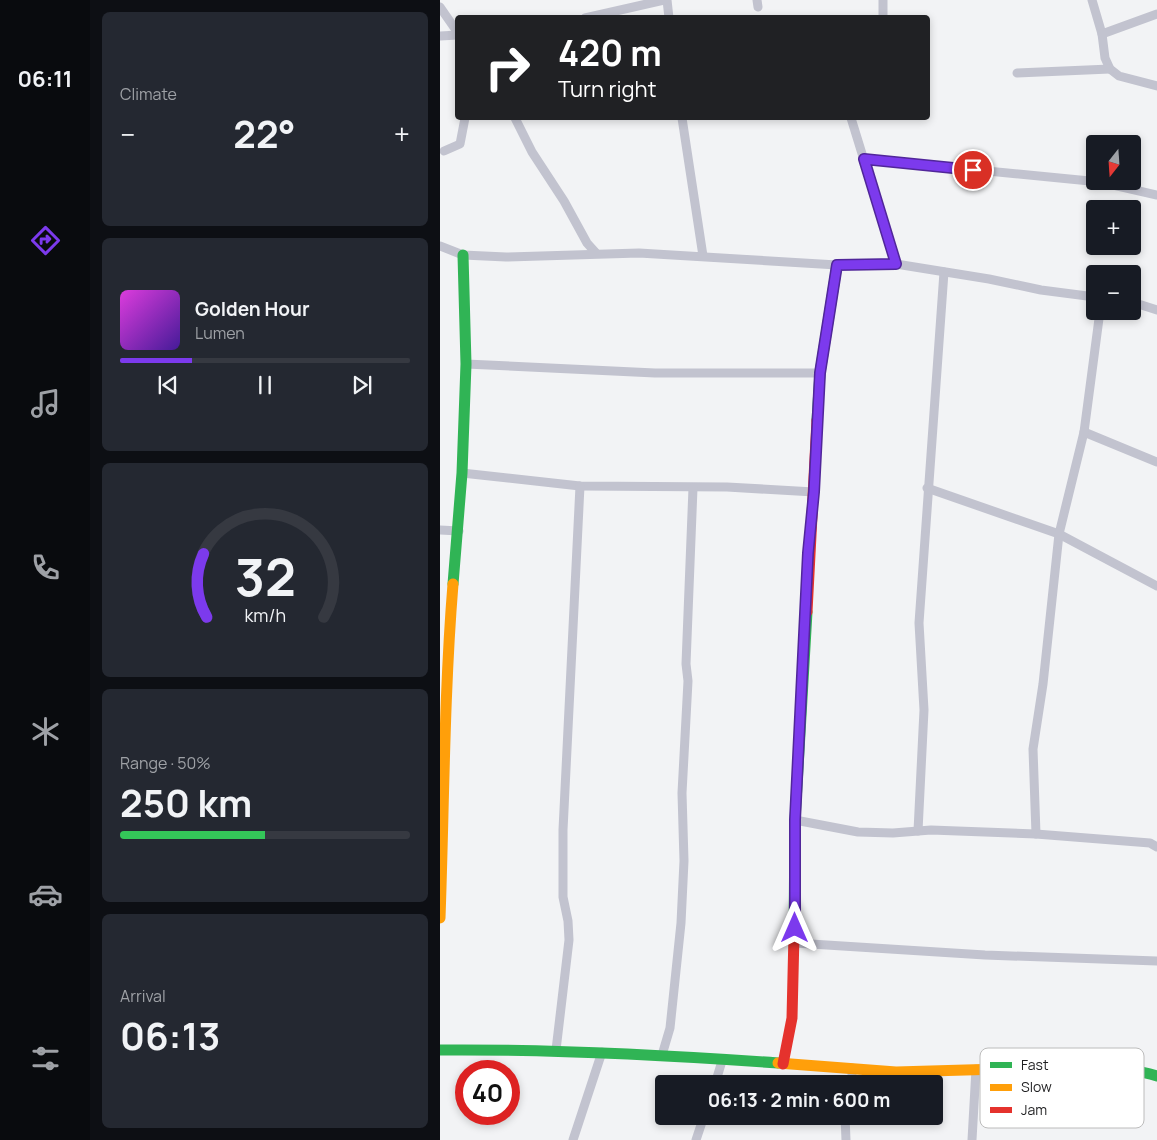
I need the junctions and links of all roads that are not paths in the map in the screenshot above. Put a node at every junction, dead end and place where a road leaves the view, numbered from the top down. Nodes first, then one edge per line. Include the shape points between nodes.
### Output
1 (665, 0) edge
2 (883, 0) edge
3 (1092, 0) edge
4 (440, 7) edge
5 (1157, 14) edge
6 (599, 15) edge
7 (668, 15) edge
8 (883, 15) edge
9 (455, 30) edge
10 (455, 34) edge
11 (1102, 34) junction
12 (440, 36) edge
13 (1110, 69) junction
14 (1017, 73) dead end
15 (1157, 86) edge
16 (465, 120) edge
17 (515, 120) edge
18 (682, 120) edge
19 (852, 120) edge
20 (444, 151) dead end
21 (864, 159) junction
22 (1157, 195) edge
23 (440, 246) edge
24 (596, 254) junction
25 (463, 255) junction
26 (703, 256) junction
27 (896, 264) junction
28 (837, 265) junction
29 (944, 272) junction
30 (1086, 296) edge
31 (1141, 305) edge
32 (1157, 310) edge
33 (1099, 320) edge
34 (466, 364) junction
35 (820, 373) junction
36 (1084, 432) junction
37 (1157, 462) edge
38 (462, 473) junction
39 (580, 486) junction
40 (693, 488) junction
41 (927, 488) junction
42 (814, 492) junction
43 (440, 530) edge
44 (459, 530) junction
45 (1059, 534) junction
46 (1157, 586) edge
47 (795, 820) junction
48 (918, 831) junction
49 (1036, 834) junction
50 (441, 845) edge
51 (1157, 847) edge
52 (440, 918) edge
53 (795, 944) junction
54 (1157, 961) edge
55 (440, 1050) edge
56 (556, 1050) junction
57 (602, 1052) junction
58 (662, 1055) junction
59 (722, 1061) junction
60 (783, 1064) junction
61 (852, 1068) junction
62 (976, 1069) junction
63 (980, 1069) edge
64 (1144, 1072) edge
65 (718, 1075) edge
66 (852, 1075) edge
67 (1157, 1076) edge
68 (701, 1125) edge
69 (845, 1125) edge
70 (572, 1140) edge
71 (696, 1140) edge
72 (846, 1140) edge
73 (972, 1140) edge

1 - 6 street
1 - 7 street
2 - 8 street
3 - 11 street
4 - 9 street
5 - 11 street
10 - 12 street
11 - 13 street
13 - 14 street
13 - 15 street via 1119,76
16 - 20 street via 460,144
17 - 24 street
18 - 26 street
19 - 21 street
21 - 22 street via 1100,182
21 - 27 street
23 - 25 street
24 - 25 street via 541,257
24 - 26 street
25 - 34 street
26 - 28 street
27 - 28 street
27 - 29 street
28 - 35 street
29 - 30 street
29 - 41 street
31 - 32 street
33 - 36 street
34 - 35 street via 655,373
34 - 38 street
35 - 42 street
36 - 37 street
36 - 45 street
38 - 39 street
38 - 44 street
39 - 40 street
39 - 56 street via 563,830 563,897 568,940
40 - 42 street
40 - 58 street via 682,793 684,861 681,923 670,1028
41 - 45 street
41 - 48 street via 919,622 924,710
42 - 47 street
43 - 44 street
44 - 50 street via 446,671
45 - 46 street
45 - 49 street via 1033,749
47 - 48 street via 858,832
47 - 53 street
48 - 49 street
49 - 51 street via 1150,843
50 - 52 street
53 - 54 street
53 - 60 street via 792,1018
55 - 56 street
56 - 57 street
57 - 58 street
57 - 70 street
58 - 59 street
59 - 60 street
59 - 65 street
60 - 61 street
61 - 62 street via 896,1072
61 - 66 street
62 - 63 street
62 - 73 street
64 - 67 street
68 - 71 street
69 - 72 street

